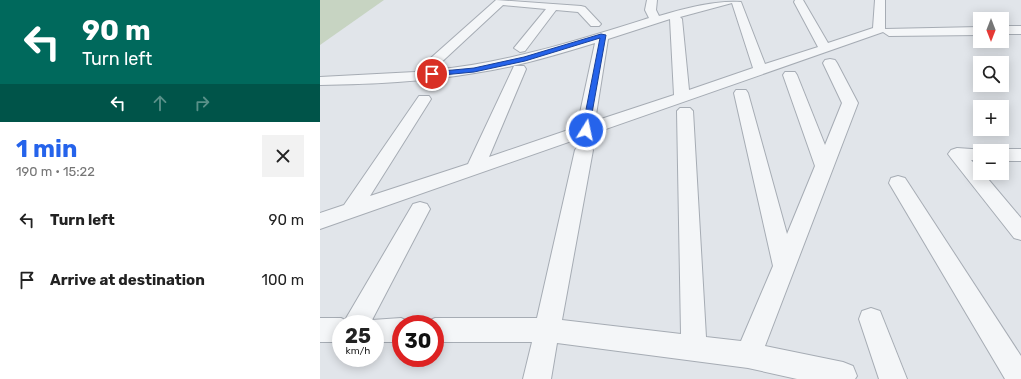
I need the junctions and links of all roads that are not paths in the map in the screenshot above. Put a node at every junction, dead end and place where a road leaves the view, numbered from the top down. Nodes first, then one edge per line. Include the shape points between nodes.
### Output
1 (652, 0) edge
2 (880, 0) edge
3 (735, 2) edge
4 (799, 2) dead end
5 (554, 6) junction
6 (680, 10) edge
7 (656, 19) junction
8 (595, 24) dead end
9 (1009, 30) edge
10 (1021, 30) edge
11 (973, 31) edge
12 (889, 32) dead end
13 (603, 35) junction
14 (520, 48) dead end
15 (828, 55) junction
16 (518, 69) dead end
17 (760, 70) junction
18 (790, 75) dead end
19 (418, 76) junction
20 (320, 81) edge
21 (741, 94) dead end
22 (424, 99) dead end
23 (684, 104) junction
24 (584, 140) junction
25 (973, 154) edge
26 (1009, 155) edge
27 (1021, 155) edge
28 (824, 166) junction
29 (475, 168) junction
30 (973, 174) edge
31 (978, 180) edge
32 (898, 183) dead end
33 (420, 209) dead end
34 (351, 210) junction
35 (320, 221) edge
36 (1021, 232) edge
37 (784, 266) junction
38 (361, 315) edge
39 (871, 319) dead end
40 (320, 330) edge
41 (332, 330) edge
42 (444, 330) edge
43 (547, 330) junction
44 (694, 348) junction
45 (748, 355) junction
46 (843, 376) dead end
47 (537, 379) edge
48 (893, 379) edge
49 (1020, 379) edge

1 - 7 street via 650,13
2 - 15 street via 879,30
3 - 6 street
3 - 17 street
4 - 15 street
5 - 8 street via 581,9
5 - 14 street
5 - 19 street via 500,2
6 - 7 street
6 - 23 street
7 - 13 street
9 - 10 street
11 - 12 street
13 - 19 street via 518,61 474,70
13 - 24 street
15 - 17 street
15 - 28 street via 850,103
16 - 29 street
17 - 23 street
18 - 28 street
19 - 20 street
21 - 37 street
22 - 34 street
23 - 24 street
23 - 44 street
24 - 29 street
24 - 43 street
25 - 30 street via 957,154
26 - 27 street
28 - 37 street
29 - 34 street
31 - 36 street
32 - 49 street
33 - 38 street
34 - 35 street
37 - 45 street
39 - 48 street
40 - 41 street
42 - 43 street
43 - 44 street
43 - 47 street
44 - 45 street
45 - 46 street

